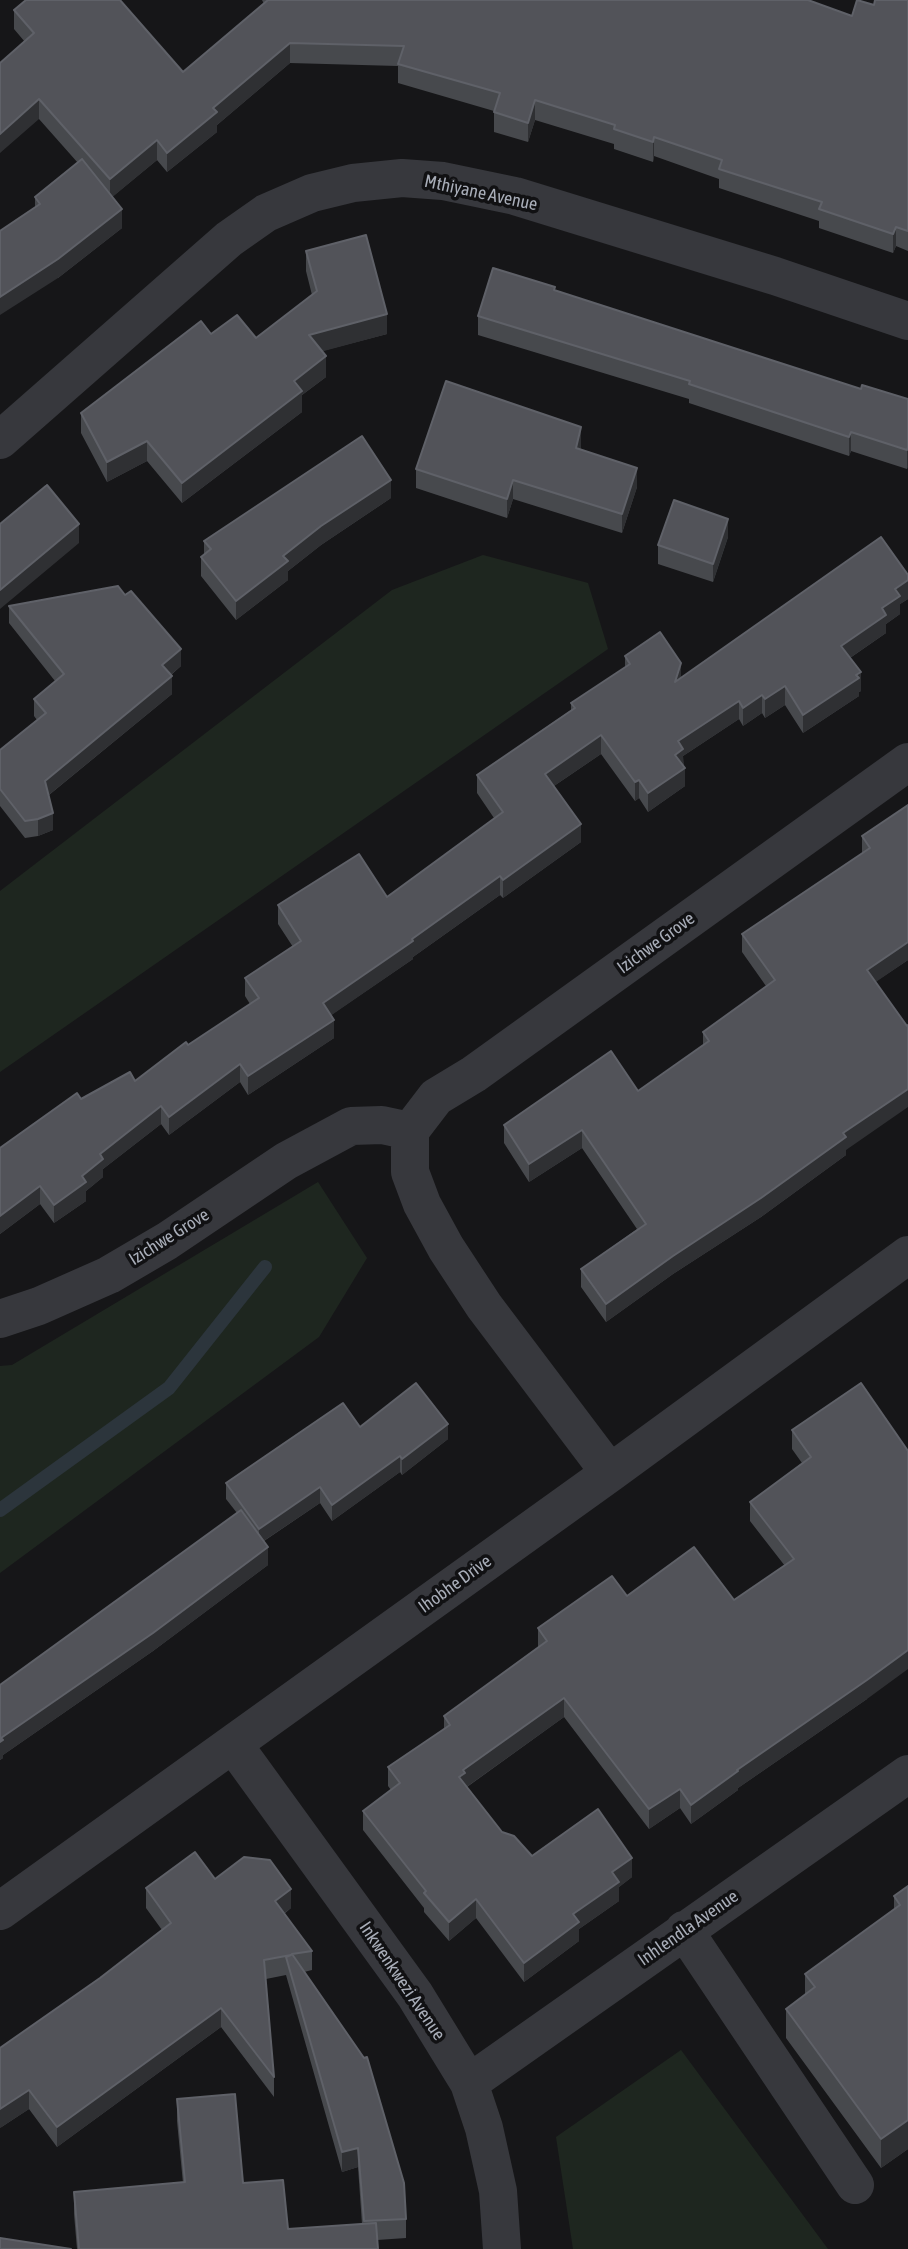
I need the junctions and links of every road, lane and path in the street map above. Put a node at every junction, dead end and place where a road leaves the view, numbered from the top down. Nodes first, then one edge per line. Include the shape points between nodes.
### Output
1 (908, 321) edge
2 (0, 440) edge
3 (908, 762) edge
4 (410, 1130) junction
5 (908, 1255) edge
6 (0, 1319) edge
7 (610, 1473) junction
8 (233, 1744) junction
9 (908, 1774) edge
10 (0, 1911) edge
11 (684, 1930) junction
12 (468, 2083) junction
13 (855, 2185) dead end
14 (502, 2249) edge

1 - 2 street, Mthiyane Avenue via 775,275 515,196 443,181 402,178 353,183 312,193 266,213 229,239
3 - 4 street, Izichwe Grove via 436,1097
4 - 6 street, Izichwe Grove via 351,1126 286,1161 108,1275
4 - 7 street via 410,1172 446,1248
5 - 7 street, Ihobhe Drive
7 - 8 street, Ihobhe Drive
8 - 10 street, Ihobhe Drive
8 - 12 street, Inkwenkwezi Avenue via 415,1995
9 - 11 street, Inhlendla Avenue
11 - 12 street, Inhlendla Avenue
11 - 13 street
12 - 14 street, Inkwenkwezi Avenue via 484,2127 498,2191

